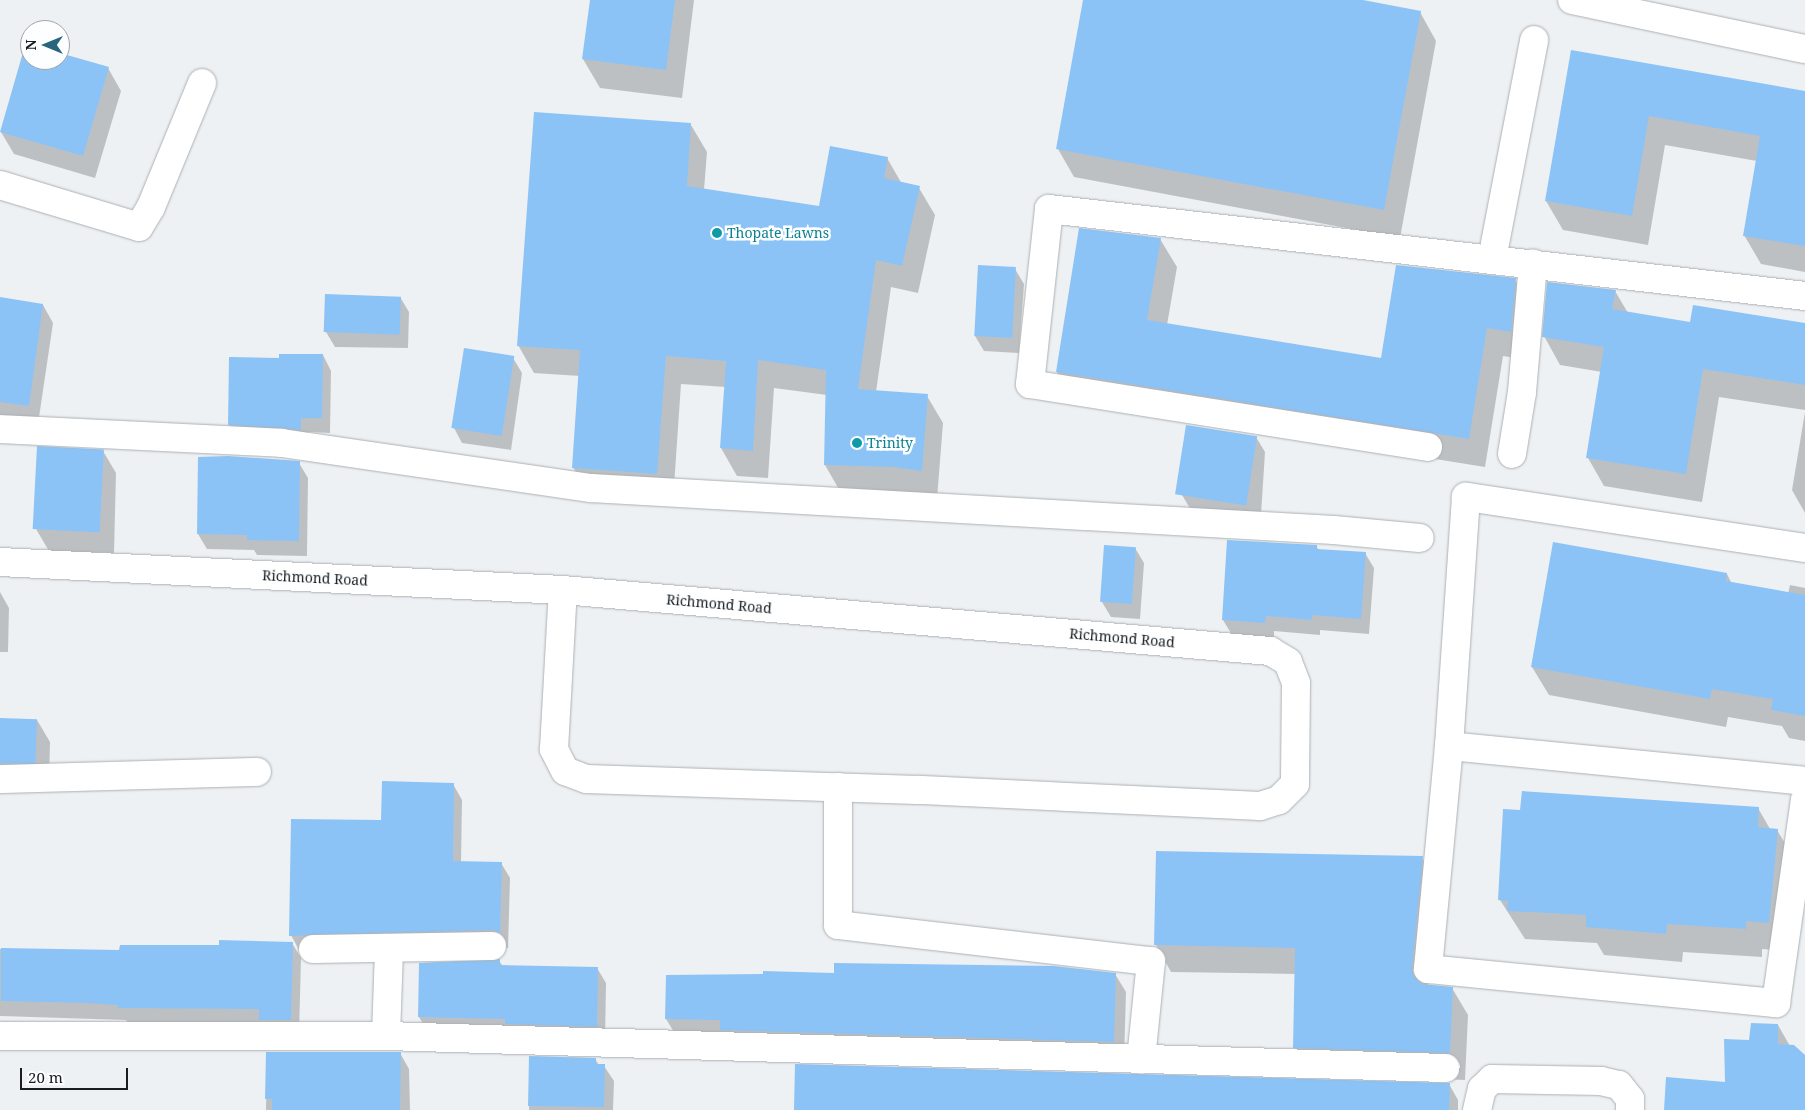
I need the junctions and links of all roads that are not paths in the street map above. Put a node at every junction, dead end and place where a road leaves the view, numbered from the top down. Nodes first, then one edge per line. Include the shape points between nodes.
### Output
1 (1572, 0) edge
2 (1534, 40) dead end
3 (1805, 49) edge
4 (202, 83) dead end
5 (0, 185) edge
6 (1492, 259) junction
7 (1533, 264) junction
8 (1805, 296) edge
9 (0, 429) edge
10 (1428, 446) dead end
11 (1512, 454) dead end
12 (1420, 538) dead end
13 (1805, 548) edge
14 (0, 562) edge
15 (563, 590) junction
16 (1449, 746) junction
17 (257, 772) dead end
18 (0, 780) edge
19 (1805, 781) edge
20 (838, 787) junction
21 (1805, 799) edge
22 (492, 946) dead end
23 (389, 948) junction
24 (313, 949) dead end
25 (0, 1036) edge
26 (386, 1036) junction
27 (1141, 1059) junction
28 (1446, 1068) dead end
29 (1477, 1110) edge
30 (1630, 1110) edge

1 - 3 street
2 - 6 street
4 - 5 street via 151,207 138,227
6 - 7 street
6 - 10 street via 1048,208 1030,384
7 - 8 street
7 - 11 street via 1522,392
9 - 12 street via 282,443 592,488 1325,529
13 - 16 street via 1466,497
14 - 15 street, Richmond Road
15 - 20 street via 554,749 565,771 586,779
15 - 20 street, Richmond Road via 1270,651 1288,662 1296,683 1295,784 1279,800 1260,806
16 - 19 street
16 - 21 street via 1428,968 1776,1002
17 - 18 street
20 - 27 street via 838,925 1151,961
22 - 23 street
23 - 24 street
23 - 26 street
25 - 26 street
26 - 27 street
27 - 28 street
29 - 30 street via 1482,1089 1492,1079 1601,1081 1619,1085 1630,1099

